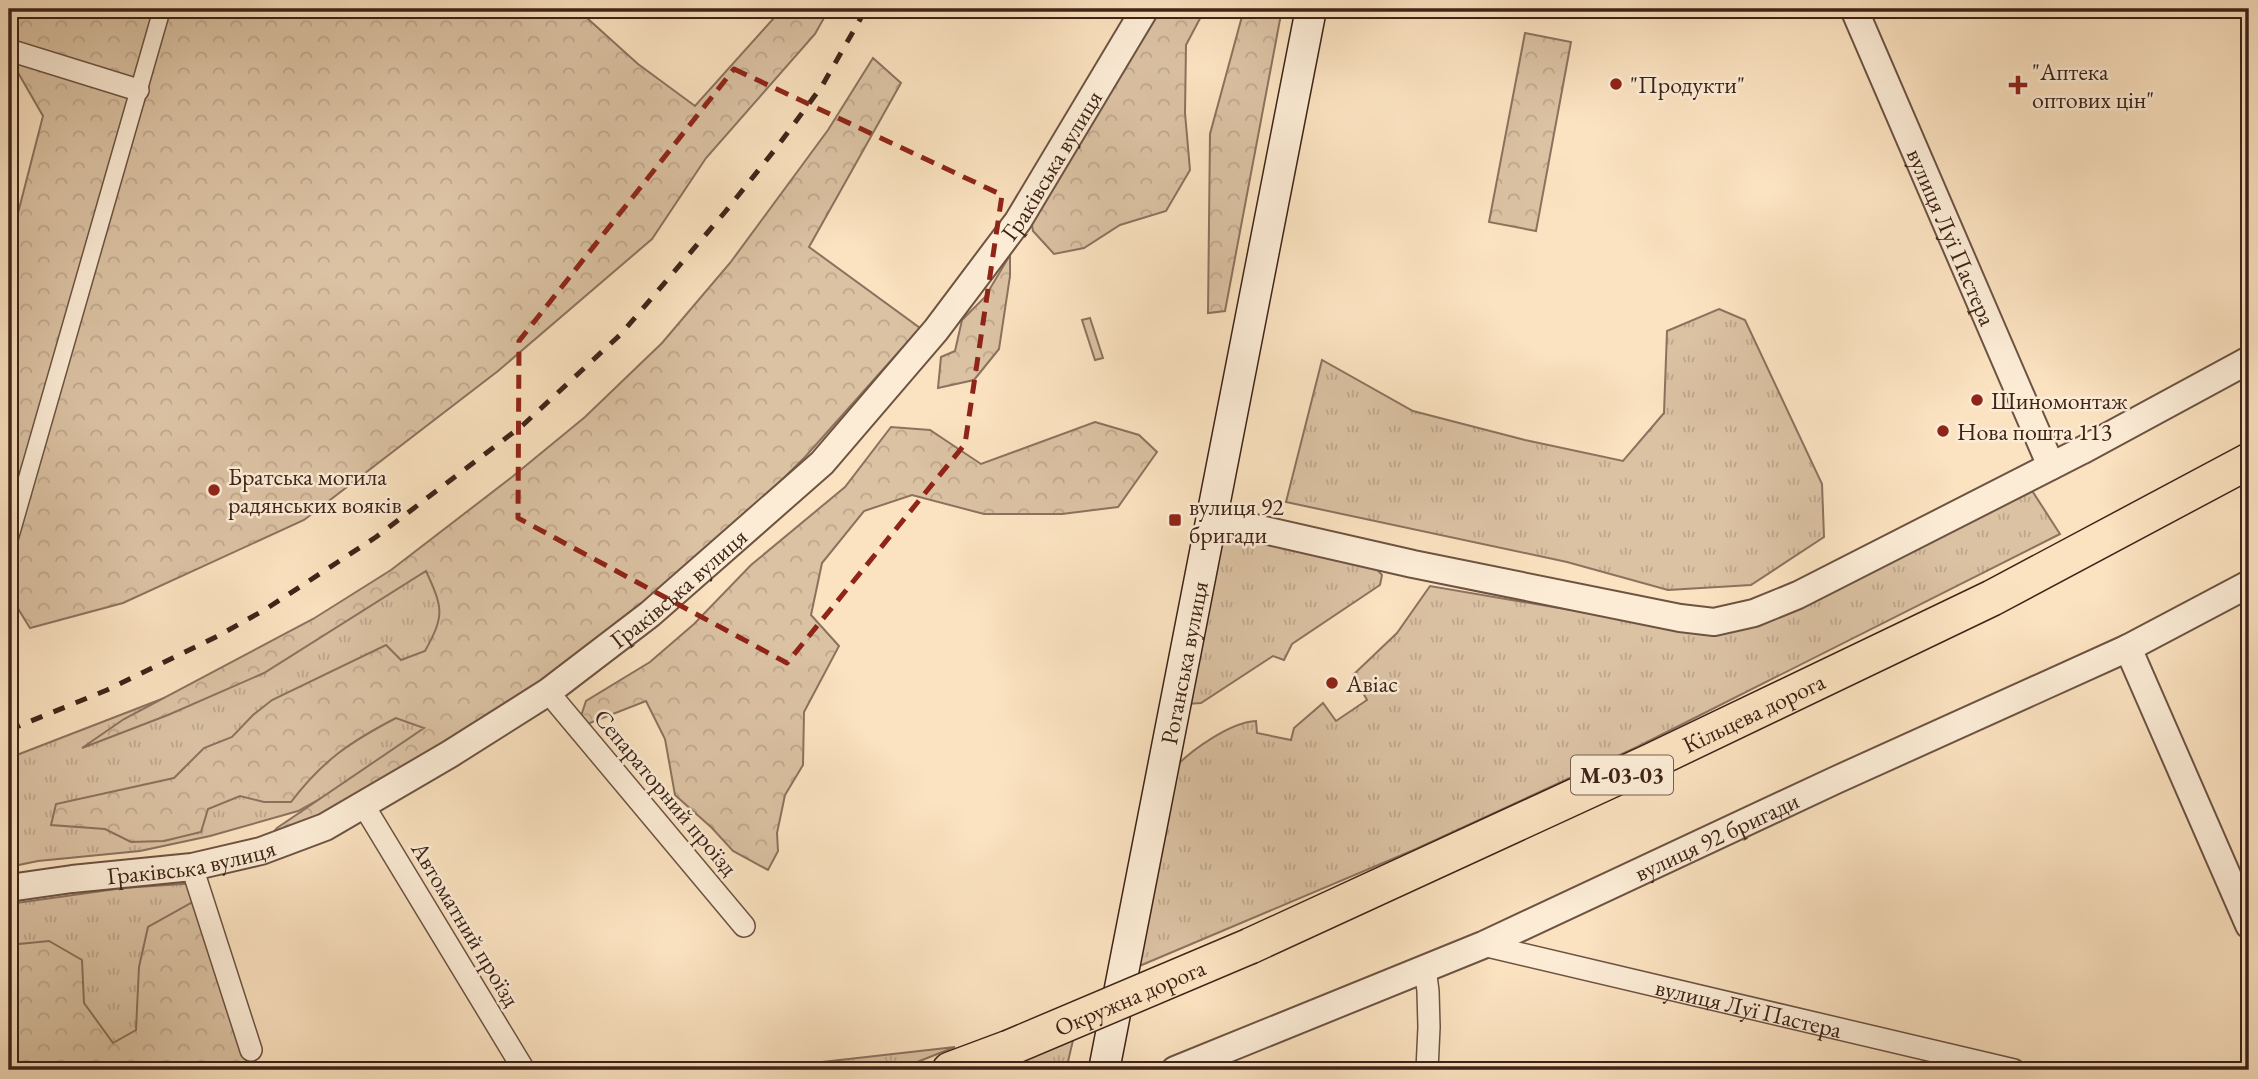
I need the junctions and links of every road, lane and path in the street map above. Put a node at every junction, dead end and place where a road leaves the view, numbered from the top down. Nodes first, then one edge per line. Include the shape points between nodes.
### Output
1 (162, 9) edge
2 (1145, 9) edge
3 (1311, 9) edge
4 (1854, 9) edge
5 (9, 50) edge
6 (138, 90) junction
7 (2249, 360) edge
8 (2249, 461) edge
9 (2051, 466) junction
10 (1211, 518) junction
11 (9, 541) edge
12 (2249, 584) edge
13 (2128, 648) junction
14 (548, 692) junction
15 (364, 806) junction
16 (192, 867) junction
17 (9, 888) edge
18 (2249, 925) edge
19 (744, 926) dead end
20 (1483, 945) junction
21 (1250, 946) joint
22 (1425, 968) junction
23 (251, 1050) dead end
24 (1191, 1067) edge
25 (523, 1070) edge
26 (950, 1070) edge
27 (1104, 1070) edge
28 (1427, 1070) edge
29 (2014, 1070) edge

1 - 6 street
2 - 14 street, Граківська вулиця via 996,252 822,463 650,614
3 - 10 main road, Роганська вулиця
4 - 9 street, вулиця Луї Пастера
5 - 6 street
6 - 11 street
7 - 9 street
8 - 21 highway, Кільцева дорога / М-03-03 via 1992,598
9 - 10 street via 1798,595 1754,614 1714,621 1413,564
10 - 27 main road, Роганська вулиця
12 - 13 street, вулиця 92 бригади
13 - 18 street
13 - 20 street, вулиця 92 бригади
14 - 15 street, Граківська вулиця
14 - 19 street, Сепараторний проїзд
15 - 16 street, Граківська вулиця via 325,827 261,851
15 - 25 street, Автоматний проїзд
16 - 17 street, Граківська вулиця
16 - 23 street
20 - 22 street, вулиця 92 бригади
20 - 29 street, вулиця Луї Пастера
21 - 26 highway, Окружна дорога / М-03-03, bridge
22 - 24 street, вулиця 92 бригади
22 - 28 street

